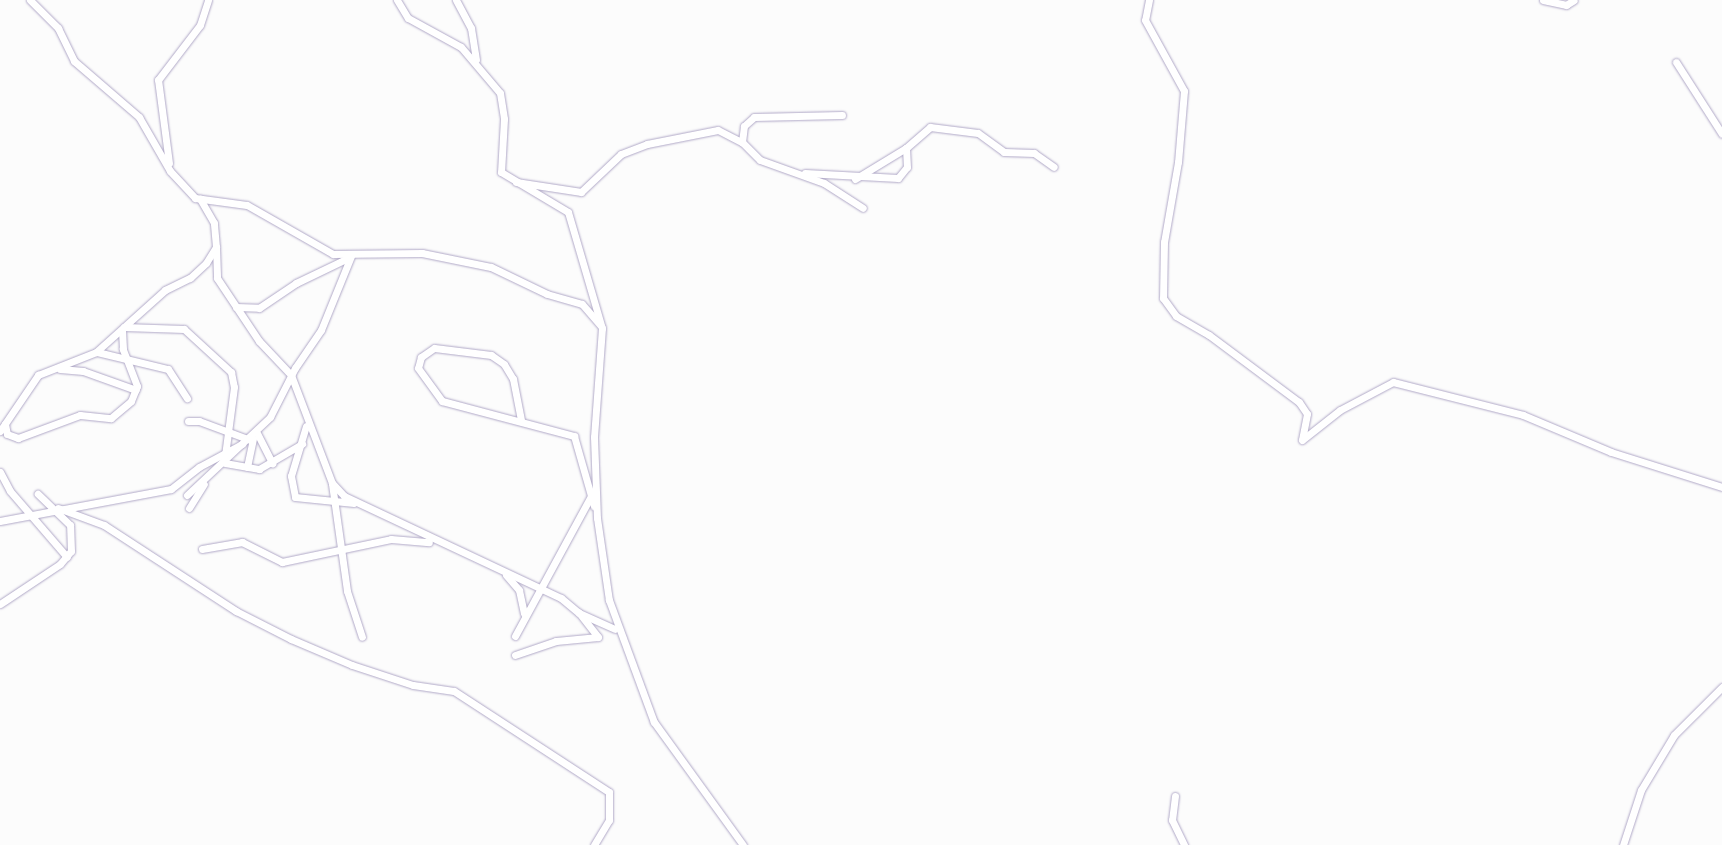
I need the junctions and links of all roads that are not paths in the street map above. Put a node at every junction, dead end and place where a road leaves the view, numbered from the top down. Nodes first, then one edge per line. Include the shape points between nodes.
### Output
1 (30, 0) edge
2 (208, 0) edge
3 (397, 0) edge
4 (456, 0) edge
5 (1149, 0) edge
6 (1542, 0) edge
7 (1574, 0) edge
8 (476, 60) junction
9 (1676, 62) dead end
10 (842, 115) dead end
11 (1722, 134) edge
12 (742, 142) junction
13 (906, 148) junction
14 (1054, 166) dead end
15 (785, 170) junction
16 (170, 171) junction
17 (854, 179) junction
18 (513, 182) junction
19 (200, 199) junction
20 (863, 208) dead end
21 (216, 246) junction
22 (351, 256) junction
23 (236, 306) junction
24 (602, 328) junction
25 (123, 329) junction
26 (96, 352) junction
27 (130, 359) junction
28 (50, 369) junction
29 (291, 375) junction
30 (136, 390) junction
31 (187, 398) dead end
32 (521, 420) junction
33 (188, 421) dead end
34 (6, 424) junction
35 (307, 424) junction
36 (0, 431) edge
37 (229, 432) junction
38 (254, 436) junction
39 (302, 444) junction
40 (226, 452) junction
41 (272, 462) junction
42 (220, 465) junction
43 (247, 467) junction
44 (0, 472) edge
45 (206, 479) junction
46 (332, 483) junction
47 (1722, 487) edge
48 (38, 494) dead end
49 (187, 495) dead end
50 (591, 496) junction
51 (335, 501) junction
52 (354, 503) junction
53 (58, 508) junction
54 (189, 508) dead end
55 (31, 514) junction
56 (597, 518) junction
57 (0, 521) edge
58 (440, 544) junction
59 (344, 547) junction
60 (202, 549) dead end
61 (67, 557) junction
62 (502, 571) junction
63 (540, 589) junction
64 (0, 604) edge
65 (579, 613) junction
66 (524, 614) junction
67 (616, 629) dead end
68 (515, 636) dead end
69 (362, 637) dead end
70 (515, 655) dead end
71 (1722, 688) edge
72 (1175, 796) dead end
73 (594, 845) edge
74 (744, 845) edge
75 (1184, 845) edge
76 (1623, 845) edge

1 - 16 street via 58,28 74,61 140,118
2 - 16 street via 200,25 158,80
3 - 8 street via 408,18 461,47
4 - 8 street via 470,28
5 - 47 street via 1145,20 1184,91 1178,162 1164,242 1163,298 1176,316 1299,402 1307,414 1302,440 1340,410 1393,382 1523,415 1611,452
6 - 7 street via 1566,5
8 - 18 street via 500,93 504,119 501,172
9 - 11 street
10 - 12 street via 754,117 744,126
12 - 15 street via 760,160
12 - 18 street via 718,130 647,144 621,154 581,192
13 - 14 street via 930,127 978,133 1004,152 1034,152
13 - 17 street
13 - 17 street via 907,166 898,178
15 - 17 street
15 - 20 street via 824,183
16 - 19 street via 182,189
18 - 24 street via 568,212
19 - 21 street via 214,223
19 - 22 street via 247,205 334,254
21 - 23 street via 217,278
21 - 25 street via 190,278 165,290
22 - 23 street via 296,283 258,308
22 - 24 street via 422,253 492,267 547,294 582,304
22 - 29 street via 321,330
23 - 29 street via 259,341
24 - 56 street via 594,437
25 - 26 street
25 - 27 street via 123,349
25 - 37 street via 184,329 218,357 234,380
26 - 27 street
26 - 28 street
27 - 30 street
27 - 31 street via 173,372
28 - 30 street via 83,371
28 - 34 street via 33,380
29 - 35 street
29 - 38 street
30 - 34 street via 111,418 80,415 18,438 6,434
32 - 32 street via 442,401 418,368 421,357 434,348 491,355 513,378
32 - 50 street via 574,436
33 - 37 street
34 - 36 street
35 - 39 street
35 - 46 street
37 - 38 street
37 - 40 street
38 - 40 street
38 - 41 street
38 - 42 street
38 - 43 street
39 - 41 street
39 - 51 street via 292,476 295,497
40 - 42 street
40 - 53 street via 171,489
41 - 43 street via 259,469
42 - 43 street via 234,462
42 - 45 street
44 - 55 street
45 - 49 street
45 - 54 street
46 - 51 street
46 - 52 street
48 - 53 street
50 - 56 street
50 - 63 street
51 - 52 street
51 - 59 street
52 - 58 street
53 - 55 street
53 - 61 street via 73,533
53 - 73 street via 104,525 236,611 291,639 369,671 454,692 609,792 609,820
55 - 57 street
55 - 61 street
56 - 74 street via 609,600 654,722 691,778
58 - 59 street via 402,538
58 - 62 street
59 - 60 street via 282,562 242,542
59 - 69 street via 347,591
61 - 64 street
62 - 63 street
62 - 66 street via 519,590
63 - 65 street
63 - 66 street
65 - 67 street
65 - 70 street via 598,637 556,641
66 - 68 street
71 - 76 street via 1674,735 1641,790
72 - 75 street via 1172,820

